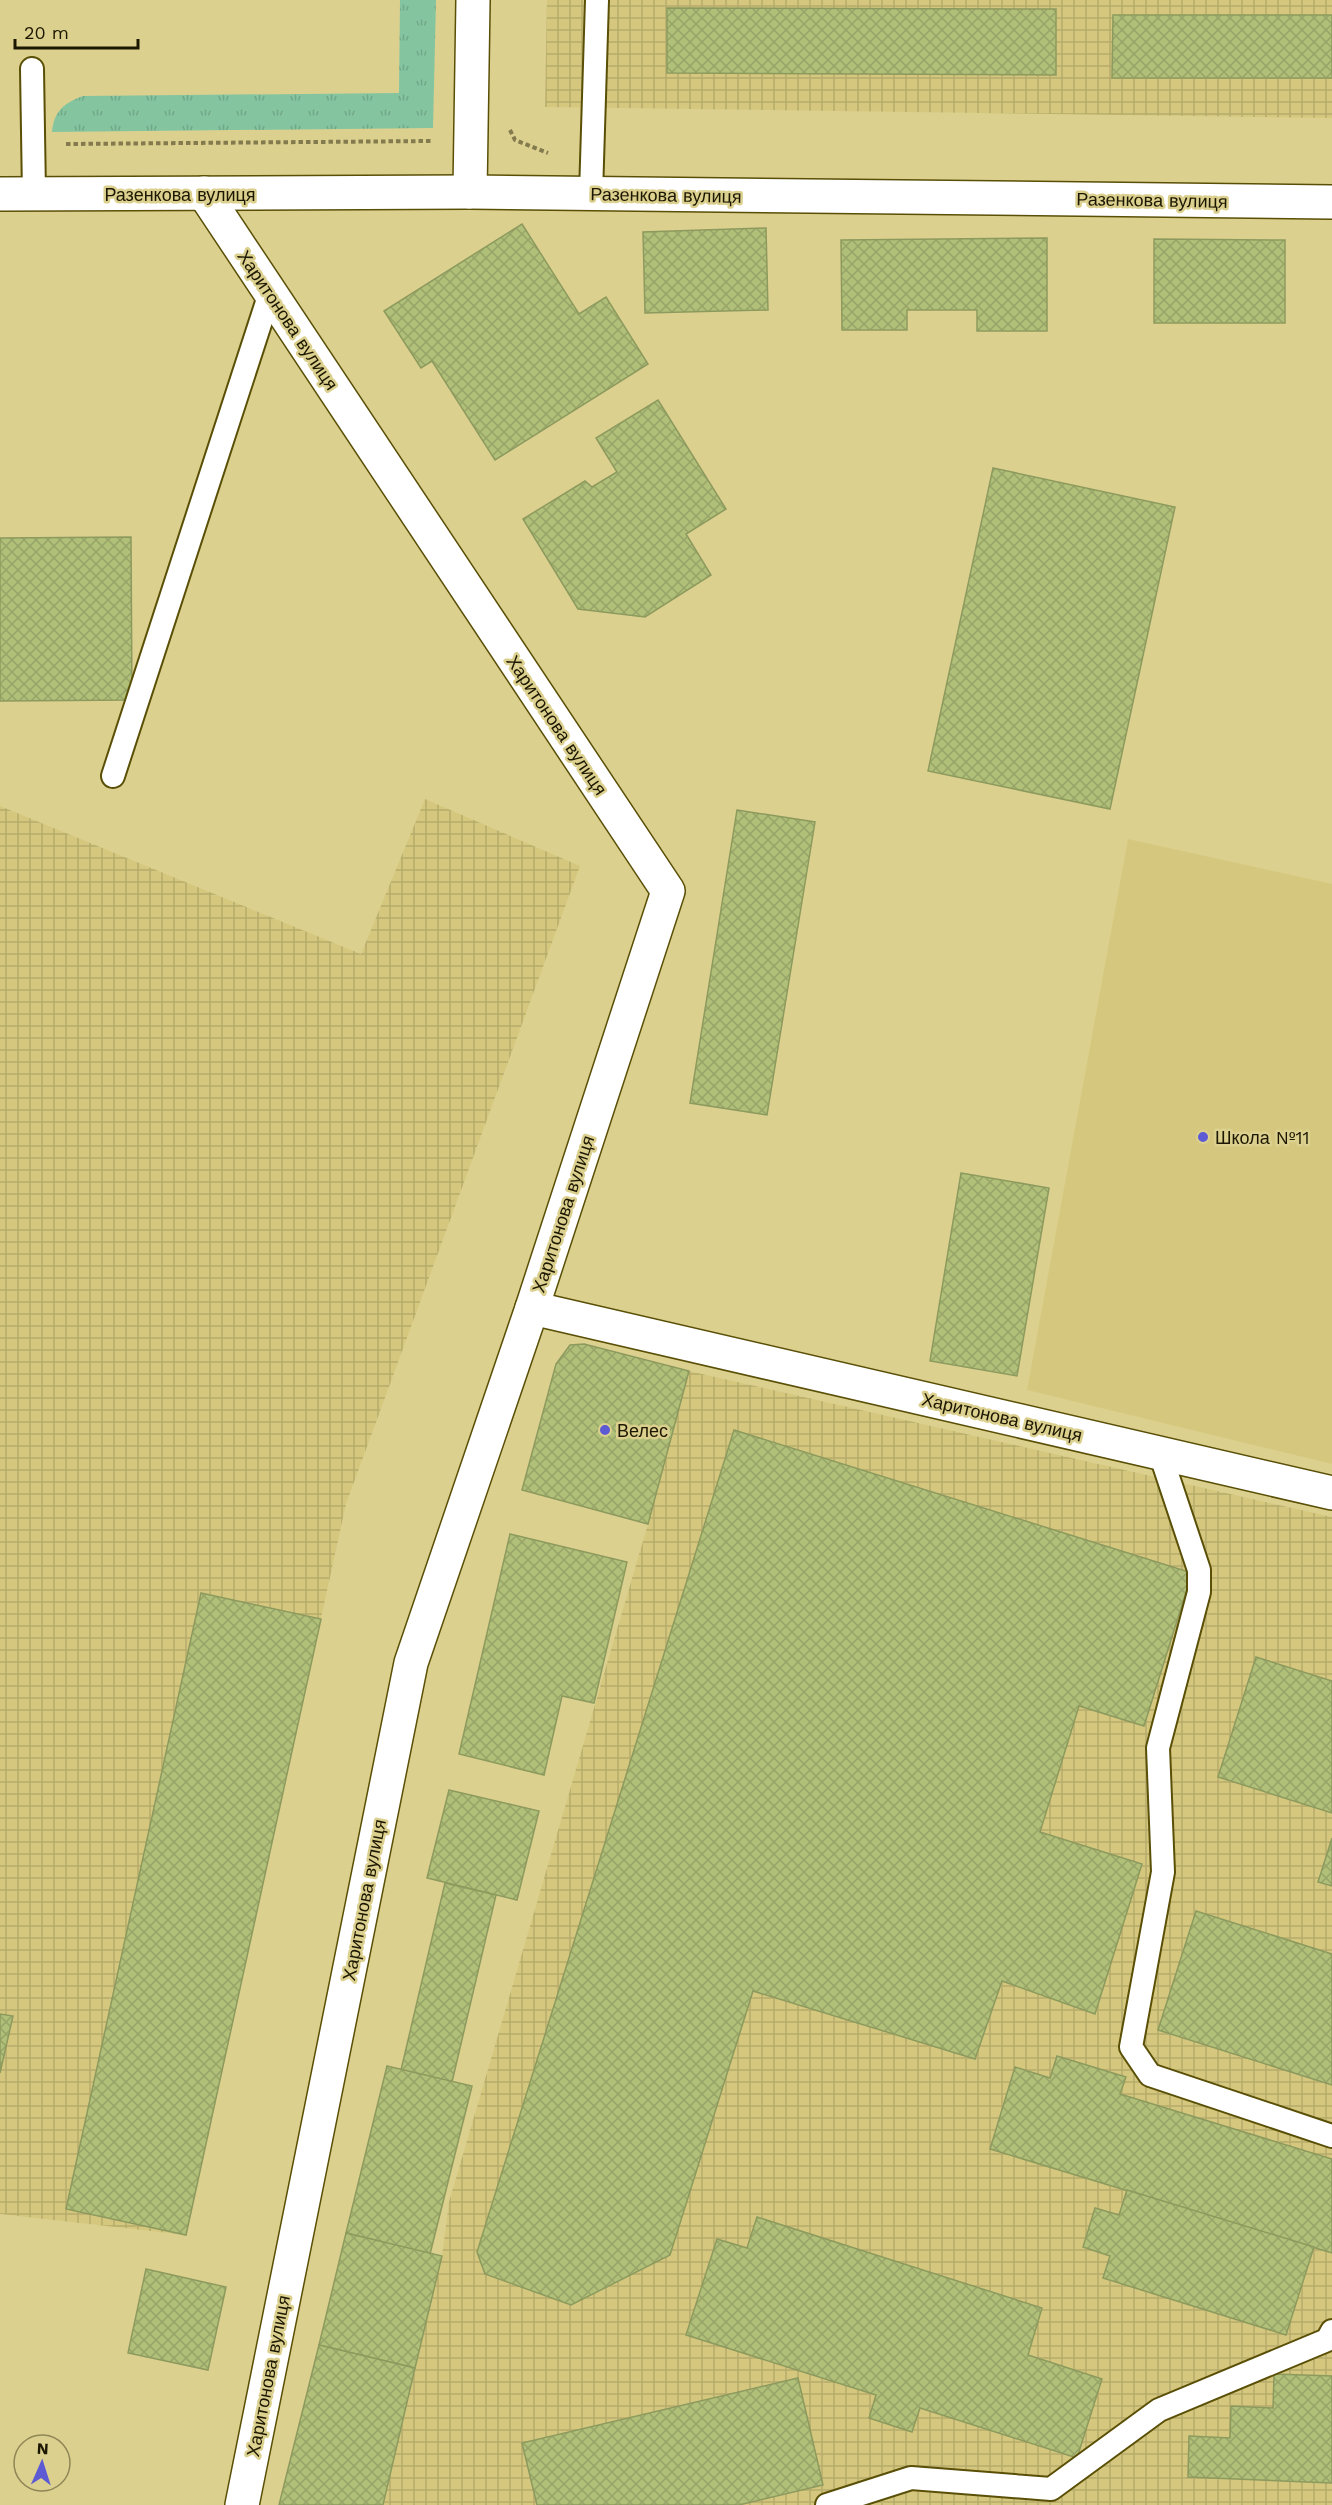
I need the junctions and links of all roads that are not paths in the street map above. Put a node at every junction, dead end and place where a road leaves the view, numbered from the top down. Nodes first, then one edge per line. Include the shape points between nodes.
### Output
1 (473, 0) edge
2 (597, 0) edge
3 (32, 69) dead end
4 (470, 192) junction
5 (0, 194) edge
6 (34, 194) junction
7 (204, 194) junction
8 (591, 194) junction
9 (1332, 202) edge
10 (270, 293) junction
11 (113, 776) dead end
12 (532, 1308) junction
13 (1160, 1453) junction
14 (1332, 1493) edge
15 (1332, 2136) edge
16 (1332, 2331) edge
17 (242, 2505) edge
18 (827, 2505) edge

1 - 4 street
2 - 8 lane
3 - 6 lane
4 - 7 street, Разенкова вулиця
4 - 8 street, Разенкова вулиця
5 - 6 street, Разенкова вулиця
6 - 7 street, Разенкова вулиця
7 - 10 street, Харитонова вулиця
8 - 9 street, Разенкова вулиця
10 - 11 lane
10 - 12 street, Харитонова вулиця via 668,891
12 - 13 street, Харитонова вулиця
12 - 17 street, Харитонова вулиця via 411,1663
13 - 14 street, Харитонова вулиця
13 - 15 lane via 1199,1570 1199,1592 1158,1748 1163,1872 1131,2047 1150,2075
16 - 18 lane via 1327,2340 1159,2410 1051,2489 911,2478

